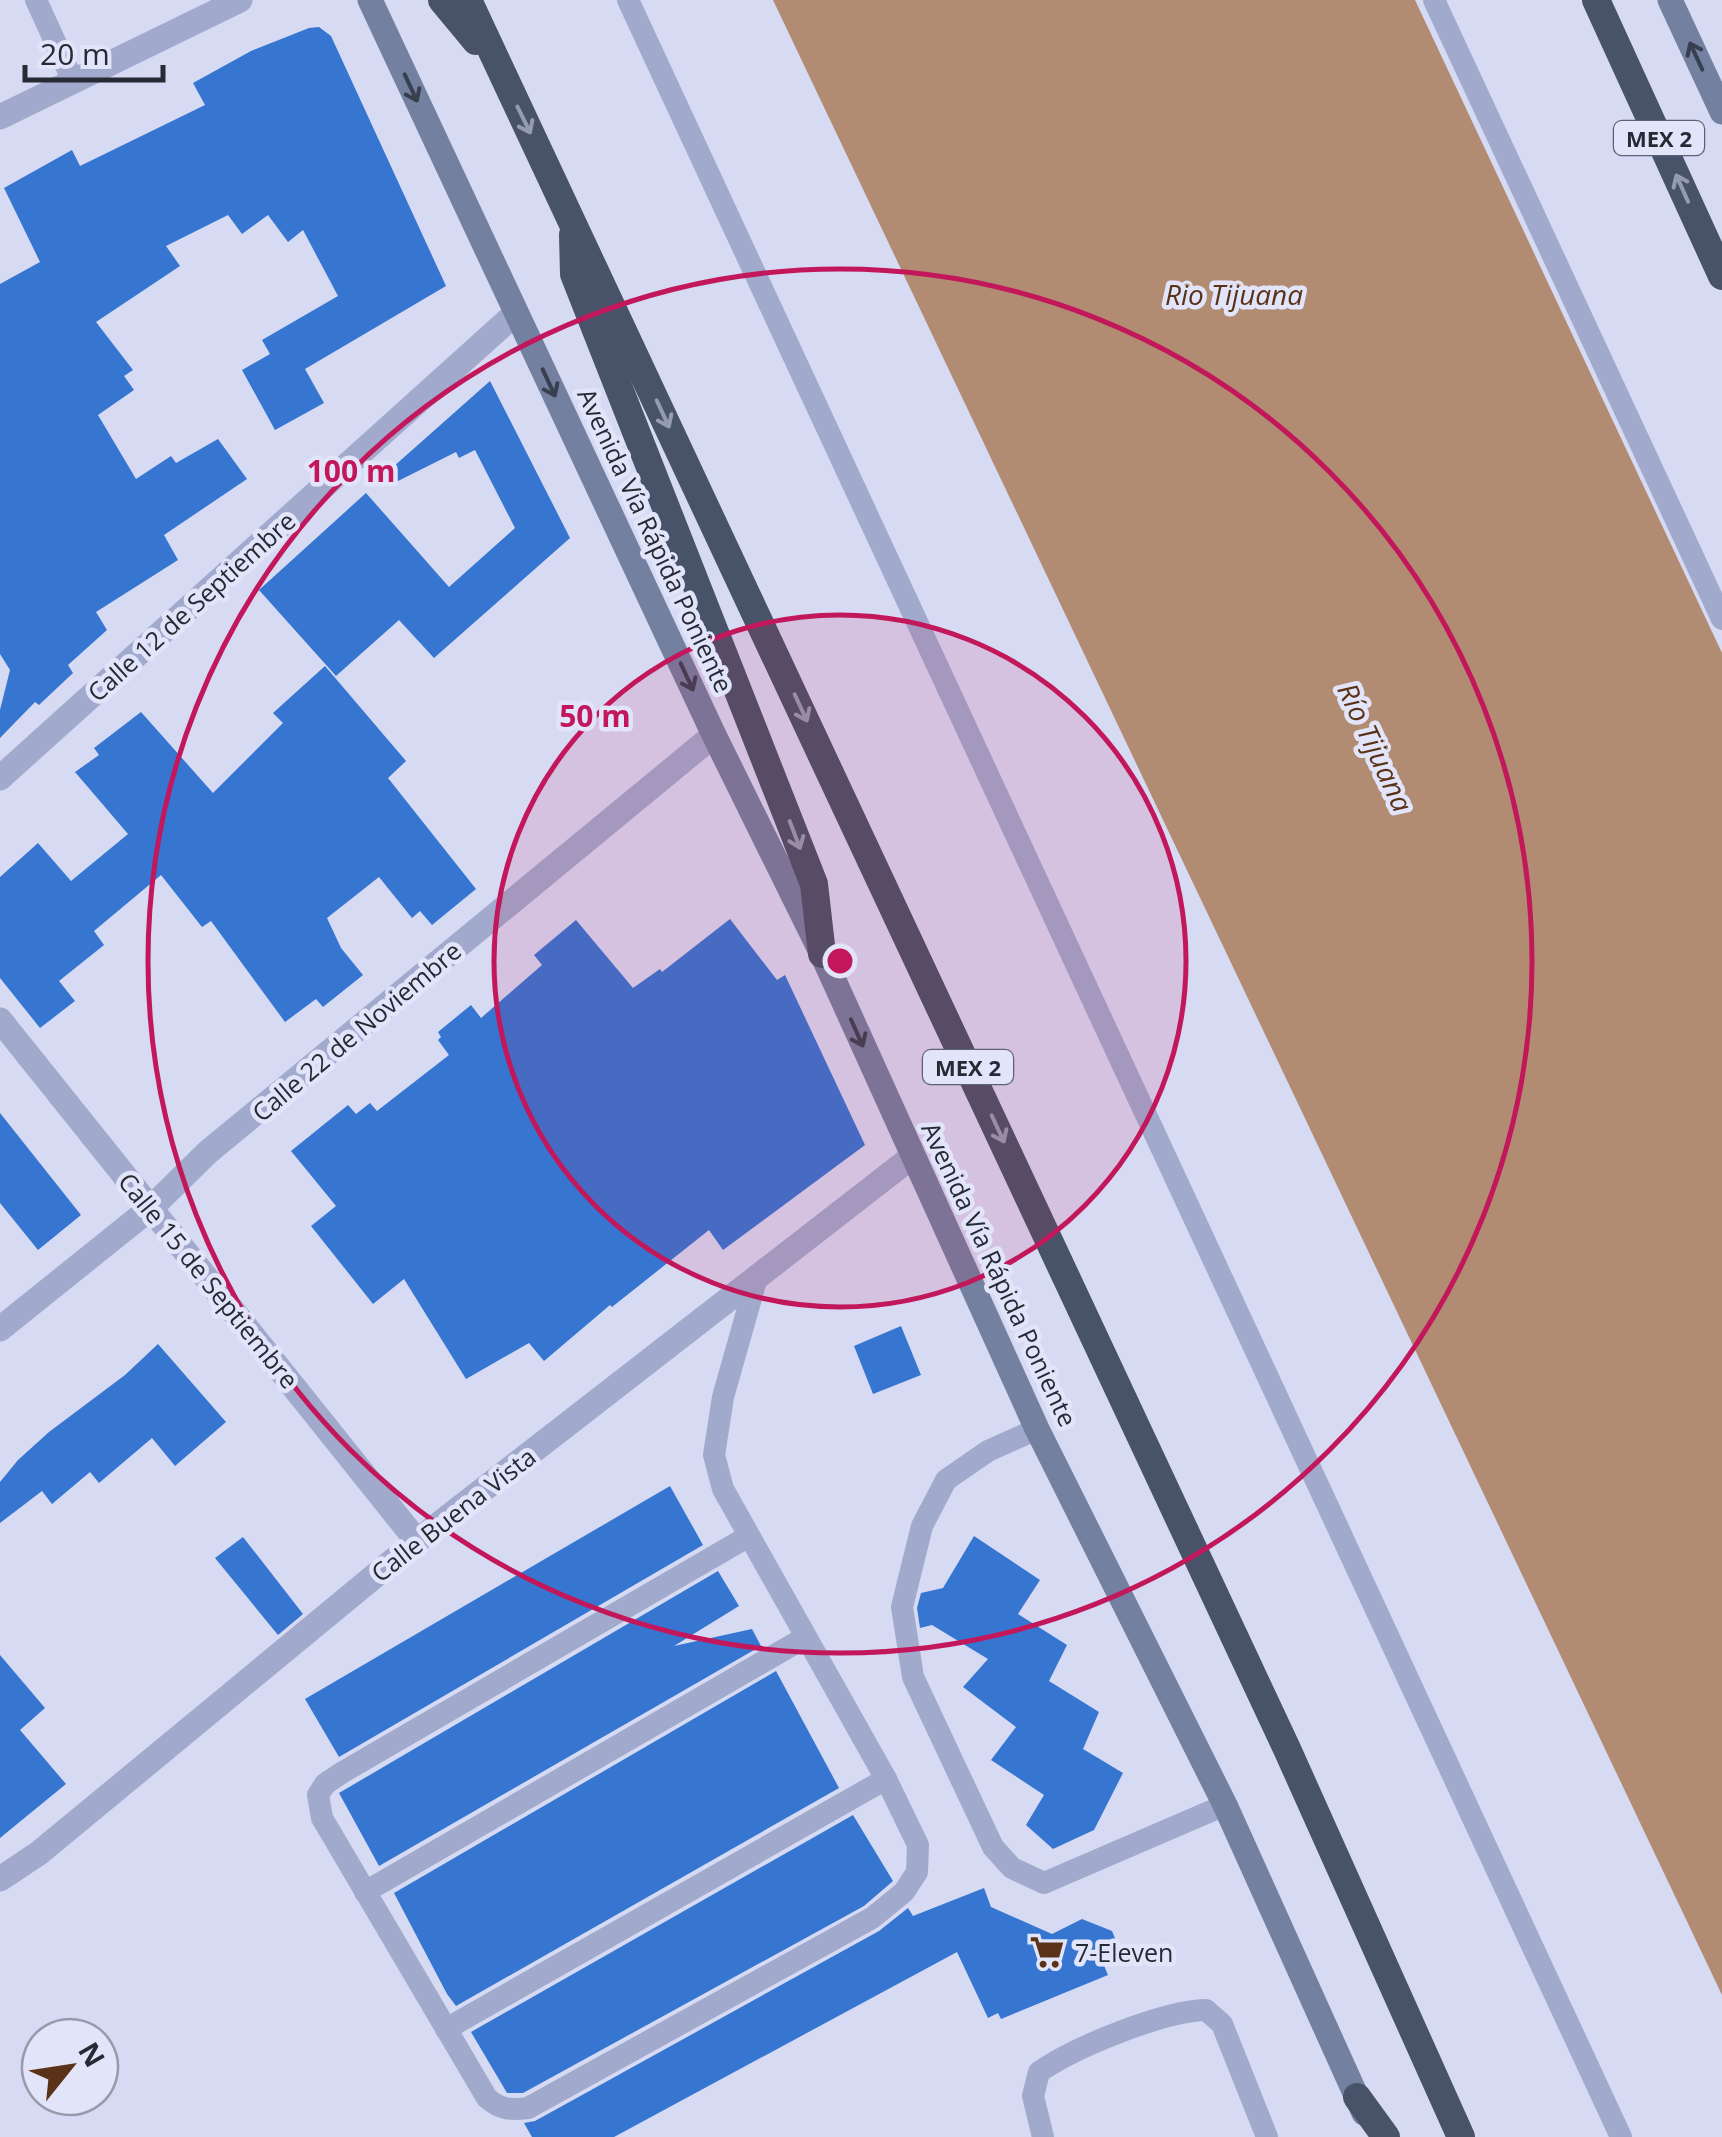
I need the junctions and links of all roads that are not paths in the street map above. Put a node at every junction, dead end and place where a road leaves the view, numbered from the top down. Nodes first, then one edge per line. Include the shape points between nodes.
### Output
1 (36, 0) edge
2 (240, 0) edge
3 (370, 0) edge
4 (442, 0) edge
5 (468, 0) edge
6 (628, 0) edge
7 (1434, 0) edge
8 (1596, 0) edge
9 (1670, 0) edge
10 (501, 72) junction
11 (74, 81) junction
12 (1722, 112) edge
13 (0, 117) edge
14 (572, 219) junction
15 (1722, 276) edge
16 (516, 313) junction
17 (1722, 618) edge
18 (714, 734) junction
19 (0, 778) edge
20 (822, 954) junction
21 (0, 1020) edge
22 (912, 1156) junction
23 (152, 1207) junction
24 (758, 1277) junction
25 (0, 1329) edge
26 (1036, 1428) junction
27 (750, 1536) junction
28 (417, 1541) junction
29 (806, 1637) junction
30 (886, 1779) junction
31 (1224, 1805) junction
32 (0, 1879) edge
33 (365, 1892) junction
34 (446, 2029) junction
35 (1357, 2097) junction
36 (1044, 2137) edge
37 (1267, 2137) edge
38 (1374, 2137) edge
39 (1386, 2137) edge
40 (1461, 2137) edge
41 (1621, 2137) edge

1 - 11 lane
2 - 11 street
3 -> 16 main road, Avenida Vía Rápida Poniente
4 - 10 highway
5 - 10 highway, MEX 2
6 - 41 lane
7 - 17 lane
15 -> 8 highway, MEX 2
12 -> 9 main road
10 -> 14 highway, MEX 2
11 - 13 street
14 -> 20 highway via 574,274 814,884
14 -> 40 highway, MEX 2 via 1287,1749
16 -> 18 main road, Avenida Vía Rápida Poniente
16 - 19 street, Calle 12 de Septiembre
18 - 20 main road, Avenida Vía Rápida Poniente
18 - 23 street, Calle 22 de Noviembre via 208,1152
20 -> 22 main road, Avenida Vía Rápida Poniente
21 - 23 street, Calle 15 de Septiembre
22 - 24 street, Calle Buena Vista
22 - 26 main road, Avenida Vía Rápida Poniente
23 - 25 street, Calle 22 de Noviembre
23 - 28 street, Calle 15 de Septiembre
24 - 27 lane via 723,1397 714,1455 723,1489
24 - 28 street, Calle Buena Vista
26 - 31 main road, Avenida Vía Rápida Poniente
26 - 31 lane via 946,1480 922,1526 902,1608 912,1677 992,1846 1012,1868 1044,1883
27 - 29 lane
27 - 33 lane via 325,1784 318,1795 322,1818
28 - 32 street, Calle Buena Vista
29 - 30 lane
29 - 33 lane
30 - 34 lane
30 - 34 lane via 918,1844 917,1872 872,1918 528,2108 508,2110 487,2098
31 - 35 main road, Avenida Vía Rápida Poniente
33 - 34 lane
35 - 38 main road, Avenida Vía Rápida Poniente
35 - 39 highway
36 - 37 lane via 1033,2096 1039,2072 1181,2011 1206,2010 1222,2024

